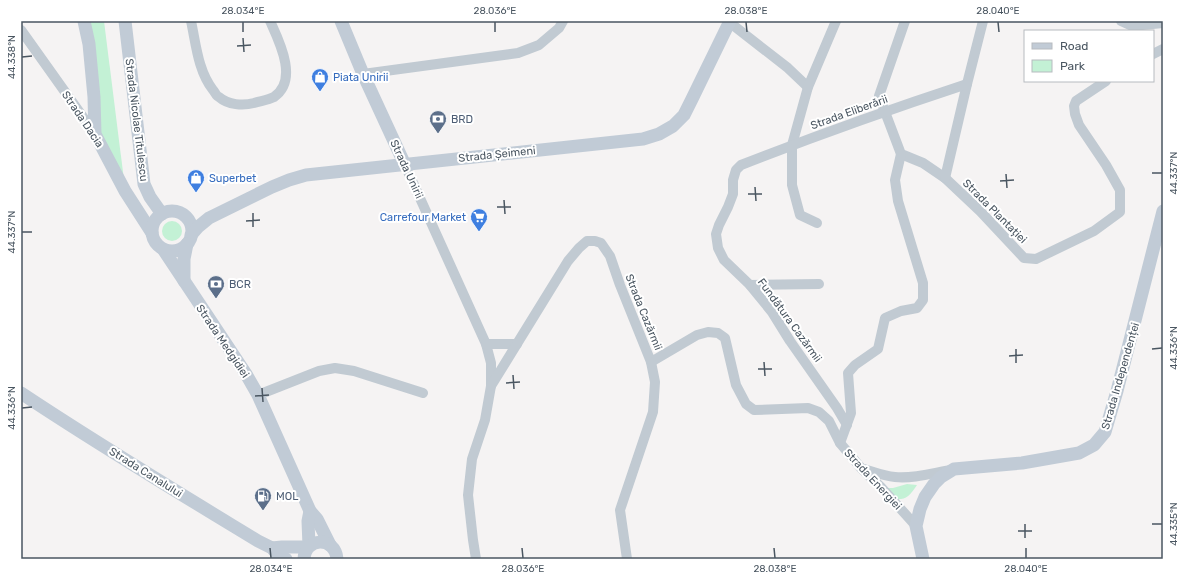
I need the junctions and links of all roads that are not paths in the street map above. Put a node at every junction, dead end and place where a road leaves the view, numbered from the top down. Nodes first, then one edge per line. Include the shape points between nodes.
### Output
1 (84, 21) edge
2 (125, 21) edge
3 (191, 21) edge
4 (270, 21) edge
5 (341, 21) edge
6 (563, 21) edge
7 (730, 21) edge
8 (836, 21) edge
9 (905, 21) edge
10 (983, 21) edge
11 (1122, 21) edge
12 (1163, 22) edge
13 (21, 30) edge
14 (1163, 49) edge
15 (1154, 54) edge
16 (363, 74) junction
17 (1104, 82) edge
18 (967, 84) junction
19 (808, 87) junction
20 (885, 111) junction
21 (95, 134) junction
22 (792, 145) junction
23 (901, 154) junction
24 (405, 165) junction
25 (741, 165) joint
26 (945, 178) junction
27 (1163, 212) edge
28 (162, 214) junction
29 (184, 215) junction
30 (208, 218) junction
31 (817, 223) dead end
32 (152, 233) junction
33 (189, 240) junction
34 (162, 249) junction
35 (184, 281) junction
36 (819, 284) dead end
37 (750, 285) junction
38 (486, 344) junction
39 (517, 344) junction
40 (651, 362) junction
41 (491, 386) junction
42 (423, 392) dead end
43 (21, 394) edge
44 (258, 395) junction
45 (847, 425) junction
46 (840, 443) junction
47 (861, 468) junction
48 (954, 469) junction
49 (310, 512) junction
50 (916, 526) junction
51 (330, 545) junction
52 (272, 548) junction
53 (307, 551) edge
54 (286, 559) edge
55 (337, 559) edge
56 (476, 559) edge
57 (626, 559) edge
58 (923, 559) edge

1 - 21 main road via 89,44
2 - 28 main road, Strada Nicolae Titulescu via 144,184
3 - 4 street via 207,82 218,97 244,105 264,101 282,88 286,61
5 - 16 main road, Strada Unirii
6 - 16 street via 559,28 539,45 518,52
7 - 19 street
7 - 24 main road, Strada Șeimeni via 684,115 673,126 659,134 644,139
8 - 19 street
9 - 20 street via 879,96
10 - 18 street
11 - 12 street via 1132,26
13 - 21 street, Strada Dacia
14 - 15 street
16 - 24 main road, Strada Unirii
17 - 26 street, Strada Plantației via 1076,101 1074,106 1074,114 1079,124 1120,190 1120,212 1094,231 1036,259 1024,258
18 - 20 street, Strada Eliberării
18 - 26 street
19 - 22 street
20 - 22 street, Strada Eliberării
20 - 23 street
21 - 32 main road, Strada Dacia
22 - 25 street, Strada Eliberării
22 - 31 street via 792,184 800,215
23 - 26 street, Strada Plantației via 923,163
23 - 45 street, Strada Energiei via 895,180 898,201 923,283 923,300 917,308 885,318 878,349 848,373 851,413
24 - 30 main road, Strada Șeimeni via 306,175 272,187
24 - 38 street, Strada Unirii
25 - 37 street, Fundătura Cazărmii via 736,170 733,194 719,224 716,241 724,260
27 - 48 main road, Strada Independenței via 1110,417 1105,432 1094,446 1079,453 1022,463
28 - 29 main road via 173,211
28 - 32 main road via 154,222
29 - 30 main road, Strada Șeimeni via 198,220
29 - 33 main road via 190,224
30 - 33 main road, Strada Șeimeni via 198,226
32 - 34 main road via 153,239
33 - 34 main road via 175,251
33 - 35 main road via 183,269
34 - 35 main road, Strada Medgidiei
35 - 44 main road, Strada Medgidiei
36 - 37 street
37 - 45 street, Fundătura Cazărmii via 772,312
38 - 39 street
38 - 41 street, Strada Unirii via 491,363
39 - 40 street, Strada Cazărmii via 568,261 587,241 595,241 601,243 610,256
39 - 41 street, Strada Cazărmii
40 - 46 street, Strada Cazărmii via 697,335 718,333 725,338 736,385 746,404 754,410 808,408 819,412 829,421
40 - 57 street via 655,382 653,412 620,510
41 - 56 street via 485,420 472,460 468,495
42 - 44 street via 354,371 335,368 319,371
43 - 52 main road, Strada Canalului
44 - 49 main road, Strada Medgidiei
45 - 46 street, Strada Energiei
46 - 47 street, Strada Energiei
47 - 48 street via 896,477
47 - 50 street, Strada Energiei
48 - 50 main road, Strada Independenței via 941,477 925,497
49 - 51 main road, Strada Medgidiei via 317,519
49 - 53 main road, Strada Medgidiei
50 - 58 main road, Strada Energiei
51 - 53 main road via 325,542 314,543
51 - 55 main road, Strada Medgidiei
52 - 53 main road
52 - 54 main road, Strada Canalului

